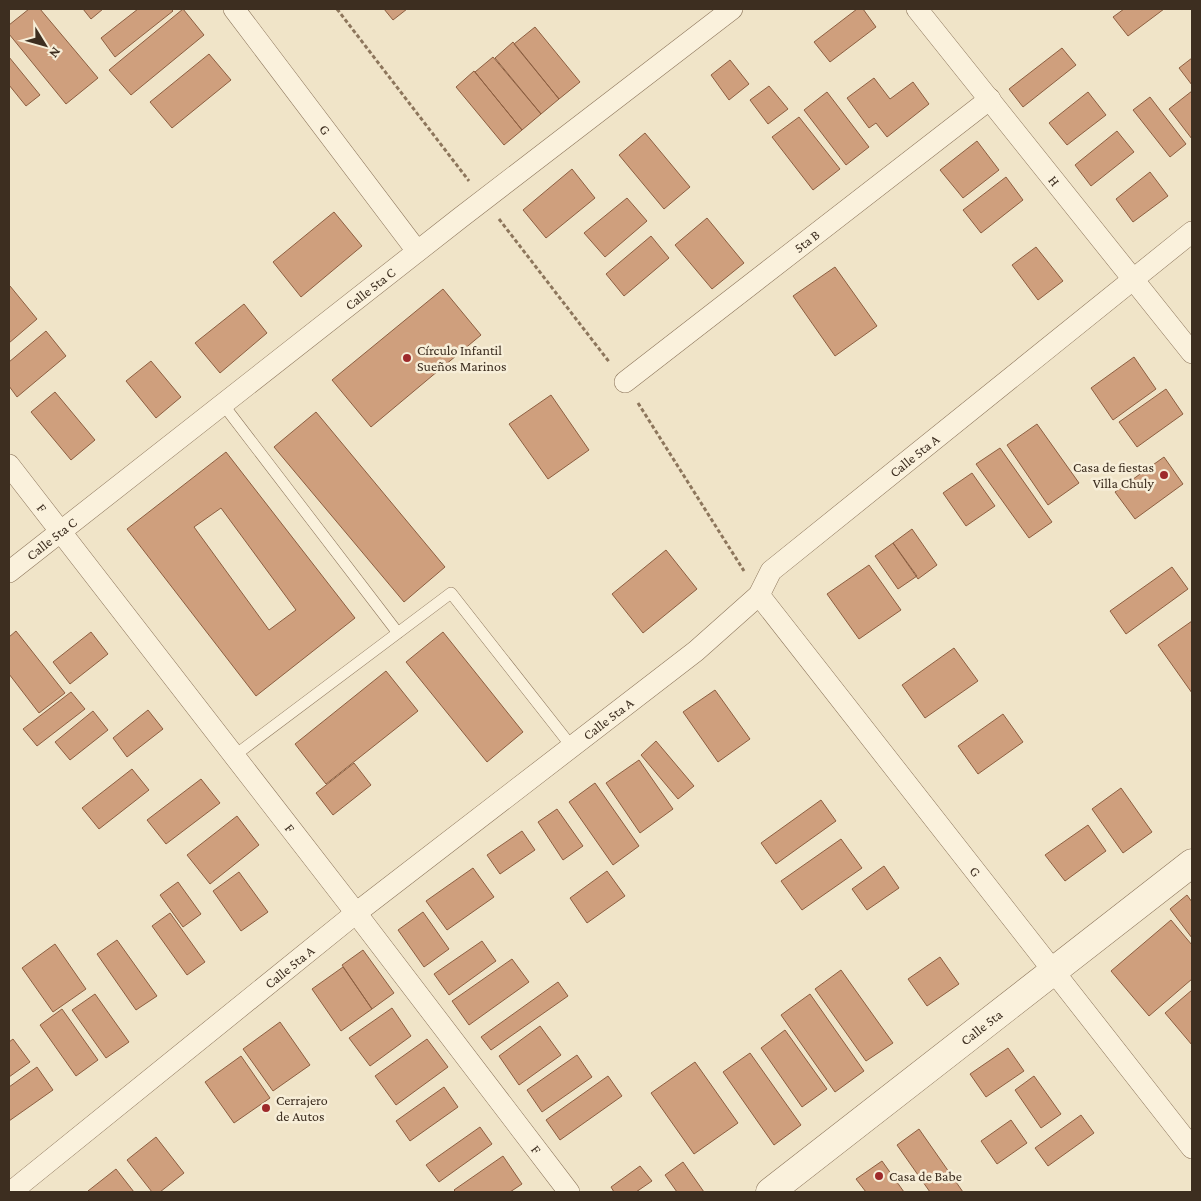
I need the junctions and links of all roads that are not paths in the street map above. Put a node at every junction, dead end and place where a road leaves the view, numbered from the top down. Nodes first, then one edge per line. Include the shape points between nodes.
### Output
1 (234, 9) edge
2 (732, 9) edge
3 (917, 9) edge
4 (990, 99) junction
5 (1192, 232) edge
6 (417, 251) junction
7 (1133, 279) junction
8 (1192, 353) edge
9 (625, 382) dead end
10 (222, 403) junction
11 (9, 465) edge
12 (61, 532) junction
13 (9, 572) edge
14 (759, 596) junction
15 (398, 634) junction
16 (572, 747) junction
17 (234, 756) junction
18 (1192, 863) edge
19 (356, 913) junction
20 (1054, 972) junction
21 (1192, 1148) edge
22 (11, 1192) edge
23 (569, 1192) edge
24 (770, 1192) edge

1 - 6 street, G
2 - 6 street, Calle 5ta C
3 - 4 street, H
4 - 7 street, H
4 - 9 street, 5ta B
5 - 7 street, Calle 5ta A
6 - 10 street, Calle 5ta C
7 - 8 street, H
7 - 14 street, Calle 5ta A via 771,571
10 - 12 street, Calle 5ta C
10 - 15 lane
11 - 12 street, F
12 - 13 street, Calle 5ta C
12 - 17 street, F
14 - 16 street, Calle 5ta A via 696,651
14 - 20 street, G
15 - 16 lane via 452,593
15 - 17 lane
16 - 19 street, Calle 5ta A
17 - 19 street, F
18 - 20 street, Calle 5ta
19 - 22 street, Calle 5ta A
19 - 23 street, F
20 - 21 street, G
20 - 24 street, Calle 5ta

